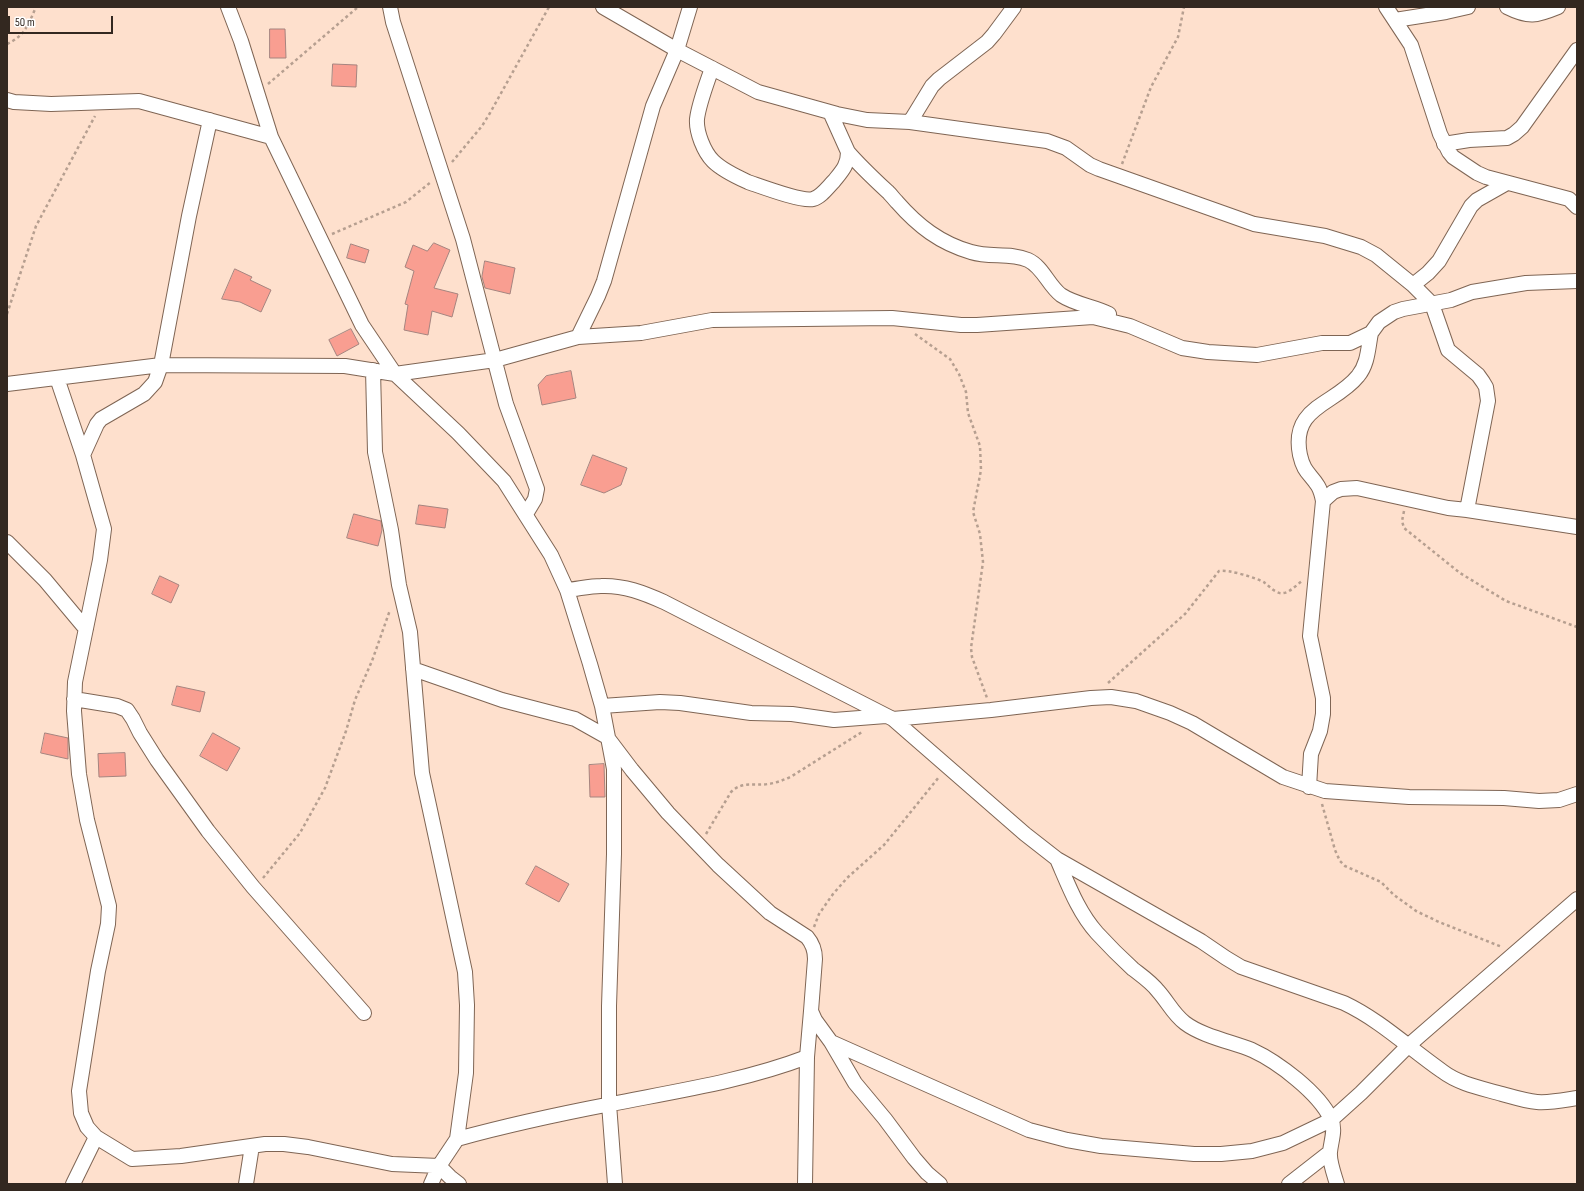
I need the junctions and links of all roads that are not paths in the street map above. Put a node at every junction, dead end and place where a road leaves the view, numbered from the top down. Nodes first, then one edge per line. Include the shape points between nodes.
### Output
1 (228, 7) edge
2 (390, 7) edge
3 (603, 7) edge
4 (690, 7) edge
5 (1014, 7) edge
6 (1386, 7) edge
7 (1468, 7) edge
8 (1507, 7) edge
9 (1558, 7) edge
10 (1395, 20) junction
11 (677, 50) junction
12 (1577, 50) edge
13 (712, 68) junction
14 (7, 100) edge
15 (830, 112) junction
16 (210, 120) junction
17 (910, 122) junction
18 (271, 137) junction
19 (1444, 144) junction
20 (848, 152) junction
21 (1507, 183) junction
22 (1577, 205) edge
23 (1577, 281) edge
24 (1413, 285) junction
25 (1432, 304) junction
26 (1116, 322) junction
27 (1371, 333) junction
28 (578, 337) junction
29 (495, 360) junction
30 (161, 365) junction
31 (373, 370) junction
32 (395, 374) junction
33 (56, 378) junction
34 (7, 384) edge
35 (83, 455) junction
36 (1323, 501) junction
37 (1468, 510) junction
38 (526, 514) junction
39 (1577, 527) edge
40 (7, 542) edge
41 (567, 590) junction
42 (86, 629) junction
43 (413, 669) junction
44 (74, 699) junction
45 (602, 706) junction
46 (889, 717) junction
47 (607, 736) junction
48 (1313, 788) junction
49 (1577, 794) edge
50 (1056, 859) junction
51 (1577, 899) edge
52 (811, 1011) junction
53 (364, 1012) dead end
54 (831, 1042) junction
55 (1409, 1045) junction
56 (807, 1057) junction
57 (1577, 1098) edge
58 (609, 1104) junction
59 (1332, 1120) junction
60 (96, 1137) junction
61 (457, 1139) junction
62 (252, 1146) junction
63 (1330, 1152) junction
64 (439, 1166) junction
65 (73, 1184) edge
66 (246, 1184) edge
67 (431, 1184) edge
68 (459, 1184) edge
69 (615, 1184) edge
70 (805, 1184) edge
71 (940, 1184) edge
72 (1289, 1184) edge
73 (1337, 1184) edge

1 - 18 street
2 - 29 street via 471,265
3 - 11 street
4 - 11 street
5 - 17 street via 987,42 932,86
6 - 10 street
7 - 10 street
8 - 9 street via 1520,14 1534,15
10 - 19 street via 1411,46
11 - 13 street
11 - 28 street via 653,106 604,281
12 - 19 street via 1522,127 1514,134 1507,138
13 - 15 street via 758,92
13 - 20 street via 697,117 697,126 698,134 715,163 765,188 814,199 844,170
14 - 16 street via 42,104 139,101
15 - 17 street via 867,120
15 - 20 street
16 - 18 street
16 - 30 street
17 - 24 street via 1047,141 1066,148 1090,165 1254,224 1325,236 1361,247 1376,255
18 - 32 street via 362,325
19 - 21 street via 1453,157 1477,173
20 - 26 street via 936,238 972,253 1012,255 1029,261 1039,268 1054,289 1062,295 1108,313
21 - 22 street via 1569,199
21 - 24 street via 1471,206 1439,261
23 - 25 street via 1526,283 1472,292
24 - 25 street
25 - 27 street via 1394,312 1379,322
25 - 37 street via 1448,350 1478,375 1487,392 1488,401
26 - 27 street via 1182,348 1257,355 1322,343 1350,343
26 - 28 street via 1089,317 977,325 892,318 712,320 641,334
27 - 36 street via 1366,360 1357,377 1340,393 1311,412 1301,430 1300,455 1305,471 1319,488
28 - 29 street
29 - 32 street
29 - 38 street via 506,404 537,489 535,499
30 - 31 street via 345,366
30 - 33 street
30 - 35 street via 155,382 147,391 101,419
31 - 32 street
31 - 43 street via 374,452 410,632
32 - 38 street via 458,433 504,481
33 - 34 street
33 - 35 street
35 - 42 street via 104,533
36 - 37 street via 1333,492 1357,488
36 - 48 street via 1310,636 1323,698 1320,731 1311,754
37 - 39 street
38 - 41 street via 556,565
40 - 42 street
41 - 45 street
41 - 46 street via 617,586 636,590
42 - 44 street
43 - 47 street via 502,700 575,719
43 - 61 street via 422,773 465,972 466,1073
44 - 53 street via 127,710 157,760 208,831 253,887
44 - 60 street via 79,774 87,820 109,906 79,1091 81,1113
45 - 46 street via 660,702 751,713 800,714 834,720
45 - 47 street
46 - 48 street via 992,710 1091,698 1111,697 1136,701 1192,723 1283,778
46 - 50 street
47 - 52 street via 668,813 700,846 762,906 812,943 815,959
47 - 58 street via 614,769
48 - 49 street via 1409,797 1539,801 1559,800
50 - 55 street via 1201,941 1241,967 1357,1009
50 - 59 street via 1085,918 1097,933 1158,991 1178,1018 1199,1030 1253,1051 1286,1071 1310,1091
51 - 55 street
52 - 54 street
52 - 56 street
54 - 59 street via 1029,1130 1101,1146 1194,1154 1252,1151 1283,1143
54 - 71 street via 855,1083 923,1168
55 - 57 street via 1443,1072 1467,1084 1532,1101 1552,1102
55 - 59 street
56 - 58 street via 781,1067 714,1085
56 - 70 street
58 - 61 street
58 - 69 street
59 - 63 street
60 - 62 street via 132,1159 181,1156
60 - 65 street
61 - 64 street
62 - 64 street via 284,1144 392,1164
62 - 66 street
63 - 72 street
63 - 73 street
64 - 67 street
64 - 68 street

